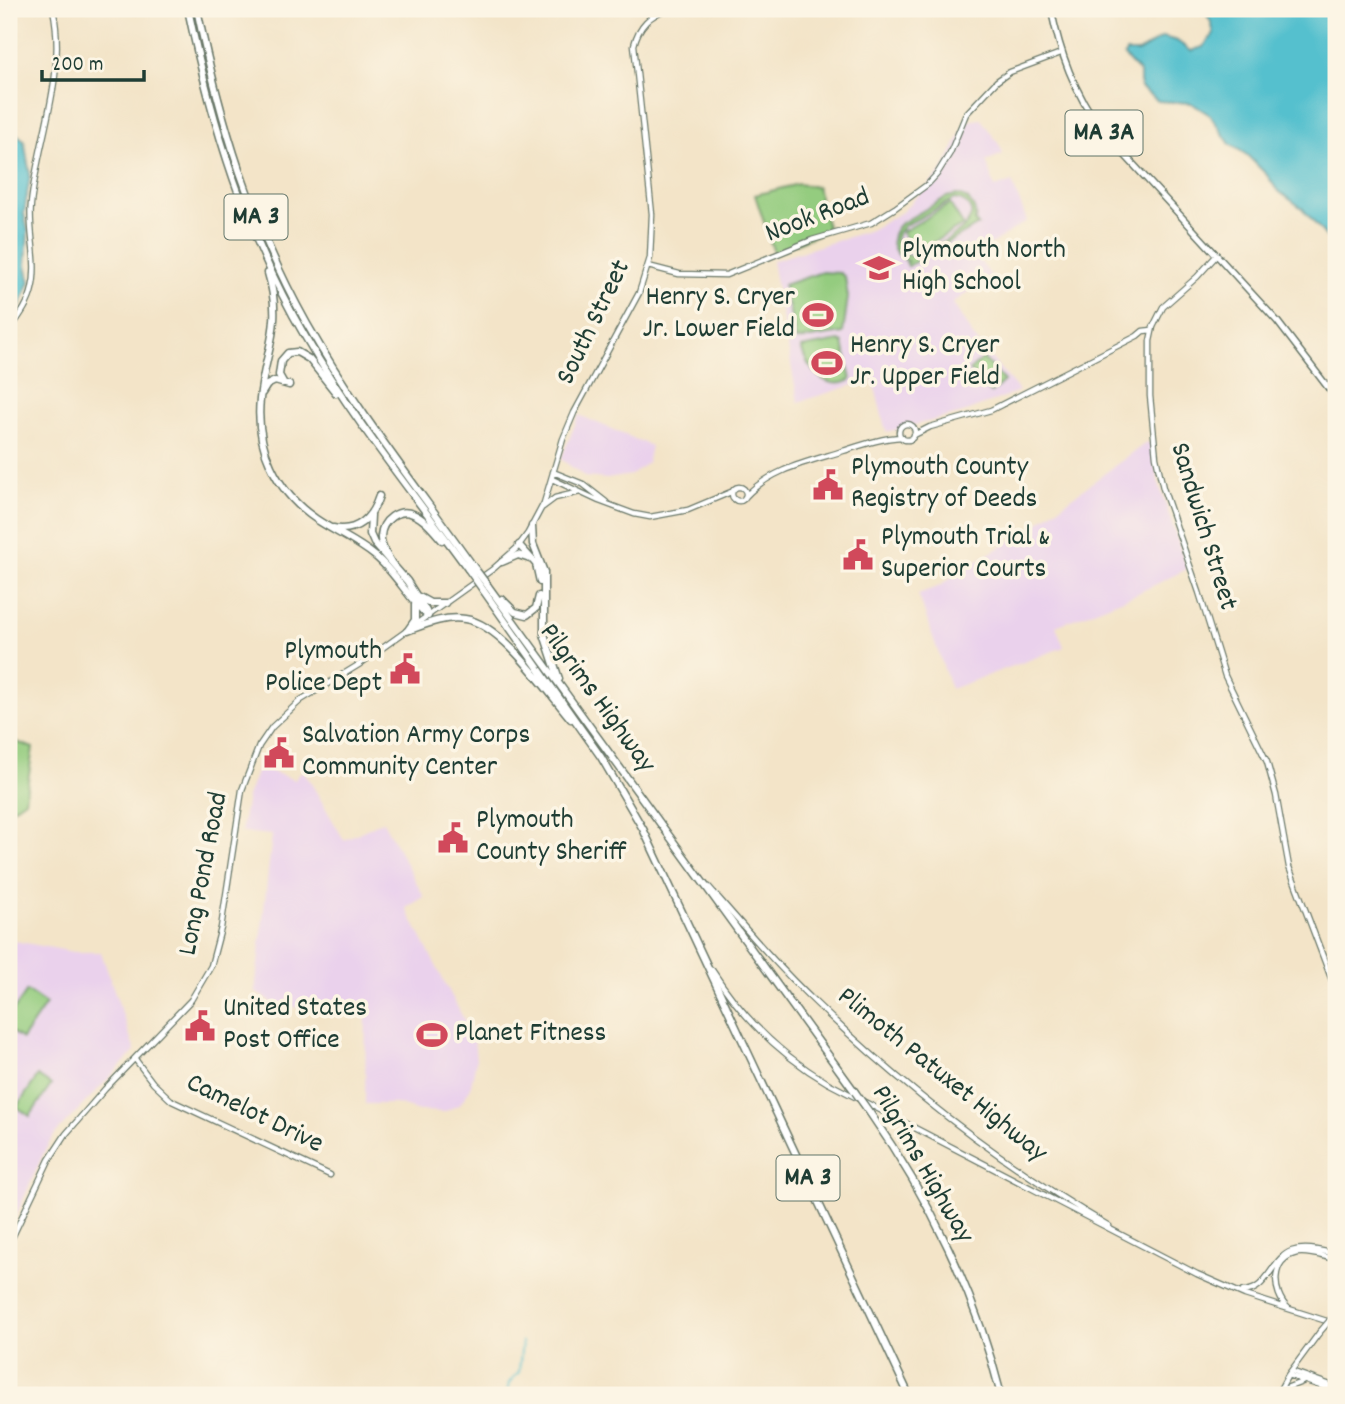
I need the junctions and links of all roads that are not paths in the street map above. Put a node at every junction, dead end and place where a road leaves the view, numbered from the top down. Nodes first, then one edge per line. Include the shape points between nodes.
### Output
1 (53, 9) edge
2 (188, 9) edge
3 (197, 9) edge
4 (668, 9) edge
5 (1051, 9) edge
6 (1061, 54) junction
7 (258, 243) junction
8 (1217, 255) junction
9 (648, 265) junction
10 (1152, 330) junction
11 (9, 331) edge
12 (1137, 336) junction
13 (1150, 338) junction
14 (1336, 398) edge
15 (259, 401) junction
16 (914, 427) junction
17 (930, 427) junction
18 (900, 429) junction
19 (914, 435) junction
20 (902, 437) junction
21 (371, 438) junction
22 (884, 439) junction
23 (553, 472) junction
24 (552, 479) junction
25 (758, 483) junction
26 (741, 487) junction
27 (580, 492) junction
28 (731, 492) junction
29 (379, 496) dead end
30 (745, 497) junction
31 (733, 498) junction
32 (718, 499) junction
33 (607, 502) junction
34 (542, 507) junction
35 (371, 515) junction
36 (324, 524) junction
37 (532, 526) junction
38 (519, 545) junction
39 (535, 550) junction
40 (459, 557) junction
41 (391, 562) junction
42 (502, 562) junction
43 (534, 562) junction
44 (471, 568) junction
45 (485, 588) junction
46 (415, 596) junction
47 (445, 603) junction
48 (428, 616) junction
49 (407, 631) junction
50 (565, 690) junction
51 (601, 757) junction
52 (697, 871) junction
53 (706, 961) junction
54 (1336, 991) edge
55 (135, 1059) junction
56 (330, 1175) dead end
57 (9, 1244) edge
58 (1155, 1253) junction
59 (1336, 1254) edge
60 (1336, 1259) edge
61 (1234, 1290) junction
62 (1292, 1310) junction
63 (1336, 1312) edge
64 (1336, 1324) edge
65 (1301, 1358) junction
66 (1290, 1373) junction
67 (1305, 1375) junction
68 (1305, 1382) junction
69 (1336, 1389) edge
70 (1277, 1394) edge
71 (909, 1395) edge
72 (1002, 1395) edge

1 - 11 street via 57,34 54,86 31,207 33,285
2 - 7 highway, Pilgrims Highway / MA 3 via 218,135
3 - 44 highway, Pilgrims Highway / MA 3 via 232,150 284,280 346,386
4 - 9 street, South Street via 646,21 634,44 652,214
5 - 6 main road, MA 3A
6 - 8 main road, MA 3A via 1082,101 1109,140
6 - 9 street, Nook Road via 997,81 967,112 937,174 871,223 812,240 726,275 682,275
7 - 15 highway via 273,288 275,316
7 - 21 highway, Pilgrims Highway / MA 3 via 309,344
8 - 10 street, Sandwich Street via 1161,309
8 - 14 main road, MA 3A via 1277,321
9 - 23 street, South Street via 638,295 574,413
10 - 12 street
10 - 13 street, Sandwich Street
12 - 13 street
12 - 17 street via 991,410
13 - 54 street, Sandwich Street via 1151,412 1160,478 1225,676 1267,762 1289,867
15 - 21 highway via 267,385 275,381 286,384 278,369 282,358 293,352 302,354
15 - 36 highway via 262,441 273,471 292,499
16 - 17 street
16 - 18 street via 906,424
16 - 19 street
17 - 19 street
18 - 20 street
18 - 22 street
19 - 20 street
20 - 22 street
21 - 40 highway, Pilgrims Highway / MA 3
22 - 25 street via 798,464
23 - 24 street, South Street
23 - 33 street via 580,482
24 - 27 street
24 - 34 street, South Street
25 - 26 street
25 - 30 street
26 - 28 street
26 - 30 street
27 - 33 street
27 - 34 street via 555,498
28 - 31 street
28 - 32 street
29 - 35 highway
30 - 31 street
31 - 32 street
32 - 33 street via 653,517
34 - 37 street, South Street
35 - 36 highway via 351,528
35 - 41 highway via 372,540
36 - 46 highway via 376,557
37 - 38 street, South Street
37 - 39 highway
38 - 39 highway
38 - 42 street, South Street
38 - 43 highway
39 - 50 highway via 544,572 544,638
40 - 41 highway via 425,522 406,512 394,515 382,529 382,545
40 - 44 highway, Pilgrims Highway / MA 3
41 - 46 highway
42 - 43 highway via 520,555
42 - 47 street, South Street
43 - 45 highway via 540,574 538,602 529,614 515,612
44 - 45 highway, Pilgrims Highway / MA 3, bridge
45 - 50 highway, Pilgrims Highway / MA 3
45 - 51 highway, Pilgrims Highway / MA 3
46 - 47 highway
46 - 48 highway
46 - 49 highway via 416,613
47 - 48 street, South Street
48 - 49 street, Long Pond Road
49 - 51 highway via 449,619 468,620 490,629
49 - 55 street, Long Pond Road via 301,700 263,740 241,793 211,967 191,1000
50 - 52 highway, Pilgrims Highway / MA 3
51 - 53 highway, Pilgrims Highway / MA 3 via 648,838
52 - 58 street, Plimoth Patuxet Highway via 793,980 904,1081 1015,1164
52 - 72 highway, Pilgrims Highway / MA 3, bridge via 900,1159 946,1245
53 - 58 street, Plimoth Patuxet Highway via 755,1027 807,1070
53 - 71 highway, Pilgrims Highway / MA 3
55 - 56 street, Camelot Drive via 172,1101
55 - 57 street, Long Pond Road via 60,1142
58 - 61 street, Plimoth Patuxet Highway
59 - 61 street via 1292,1251 1254,1289
60 - 62 street via 1302,1253 1285,1260 1275,1288
61 - 62 street, Plimoth Patuxet Highway
62 - 64 street, Plimoth Patuxet Highway
63 - 65 street, bridge
65 - 66 street
65 - 67 street
66 - 67 street
66 - 68 street
66 - 70 street
67 - 69 street
68 - 69 street
68 - 70 street

